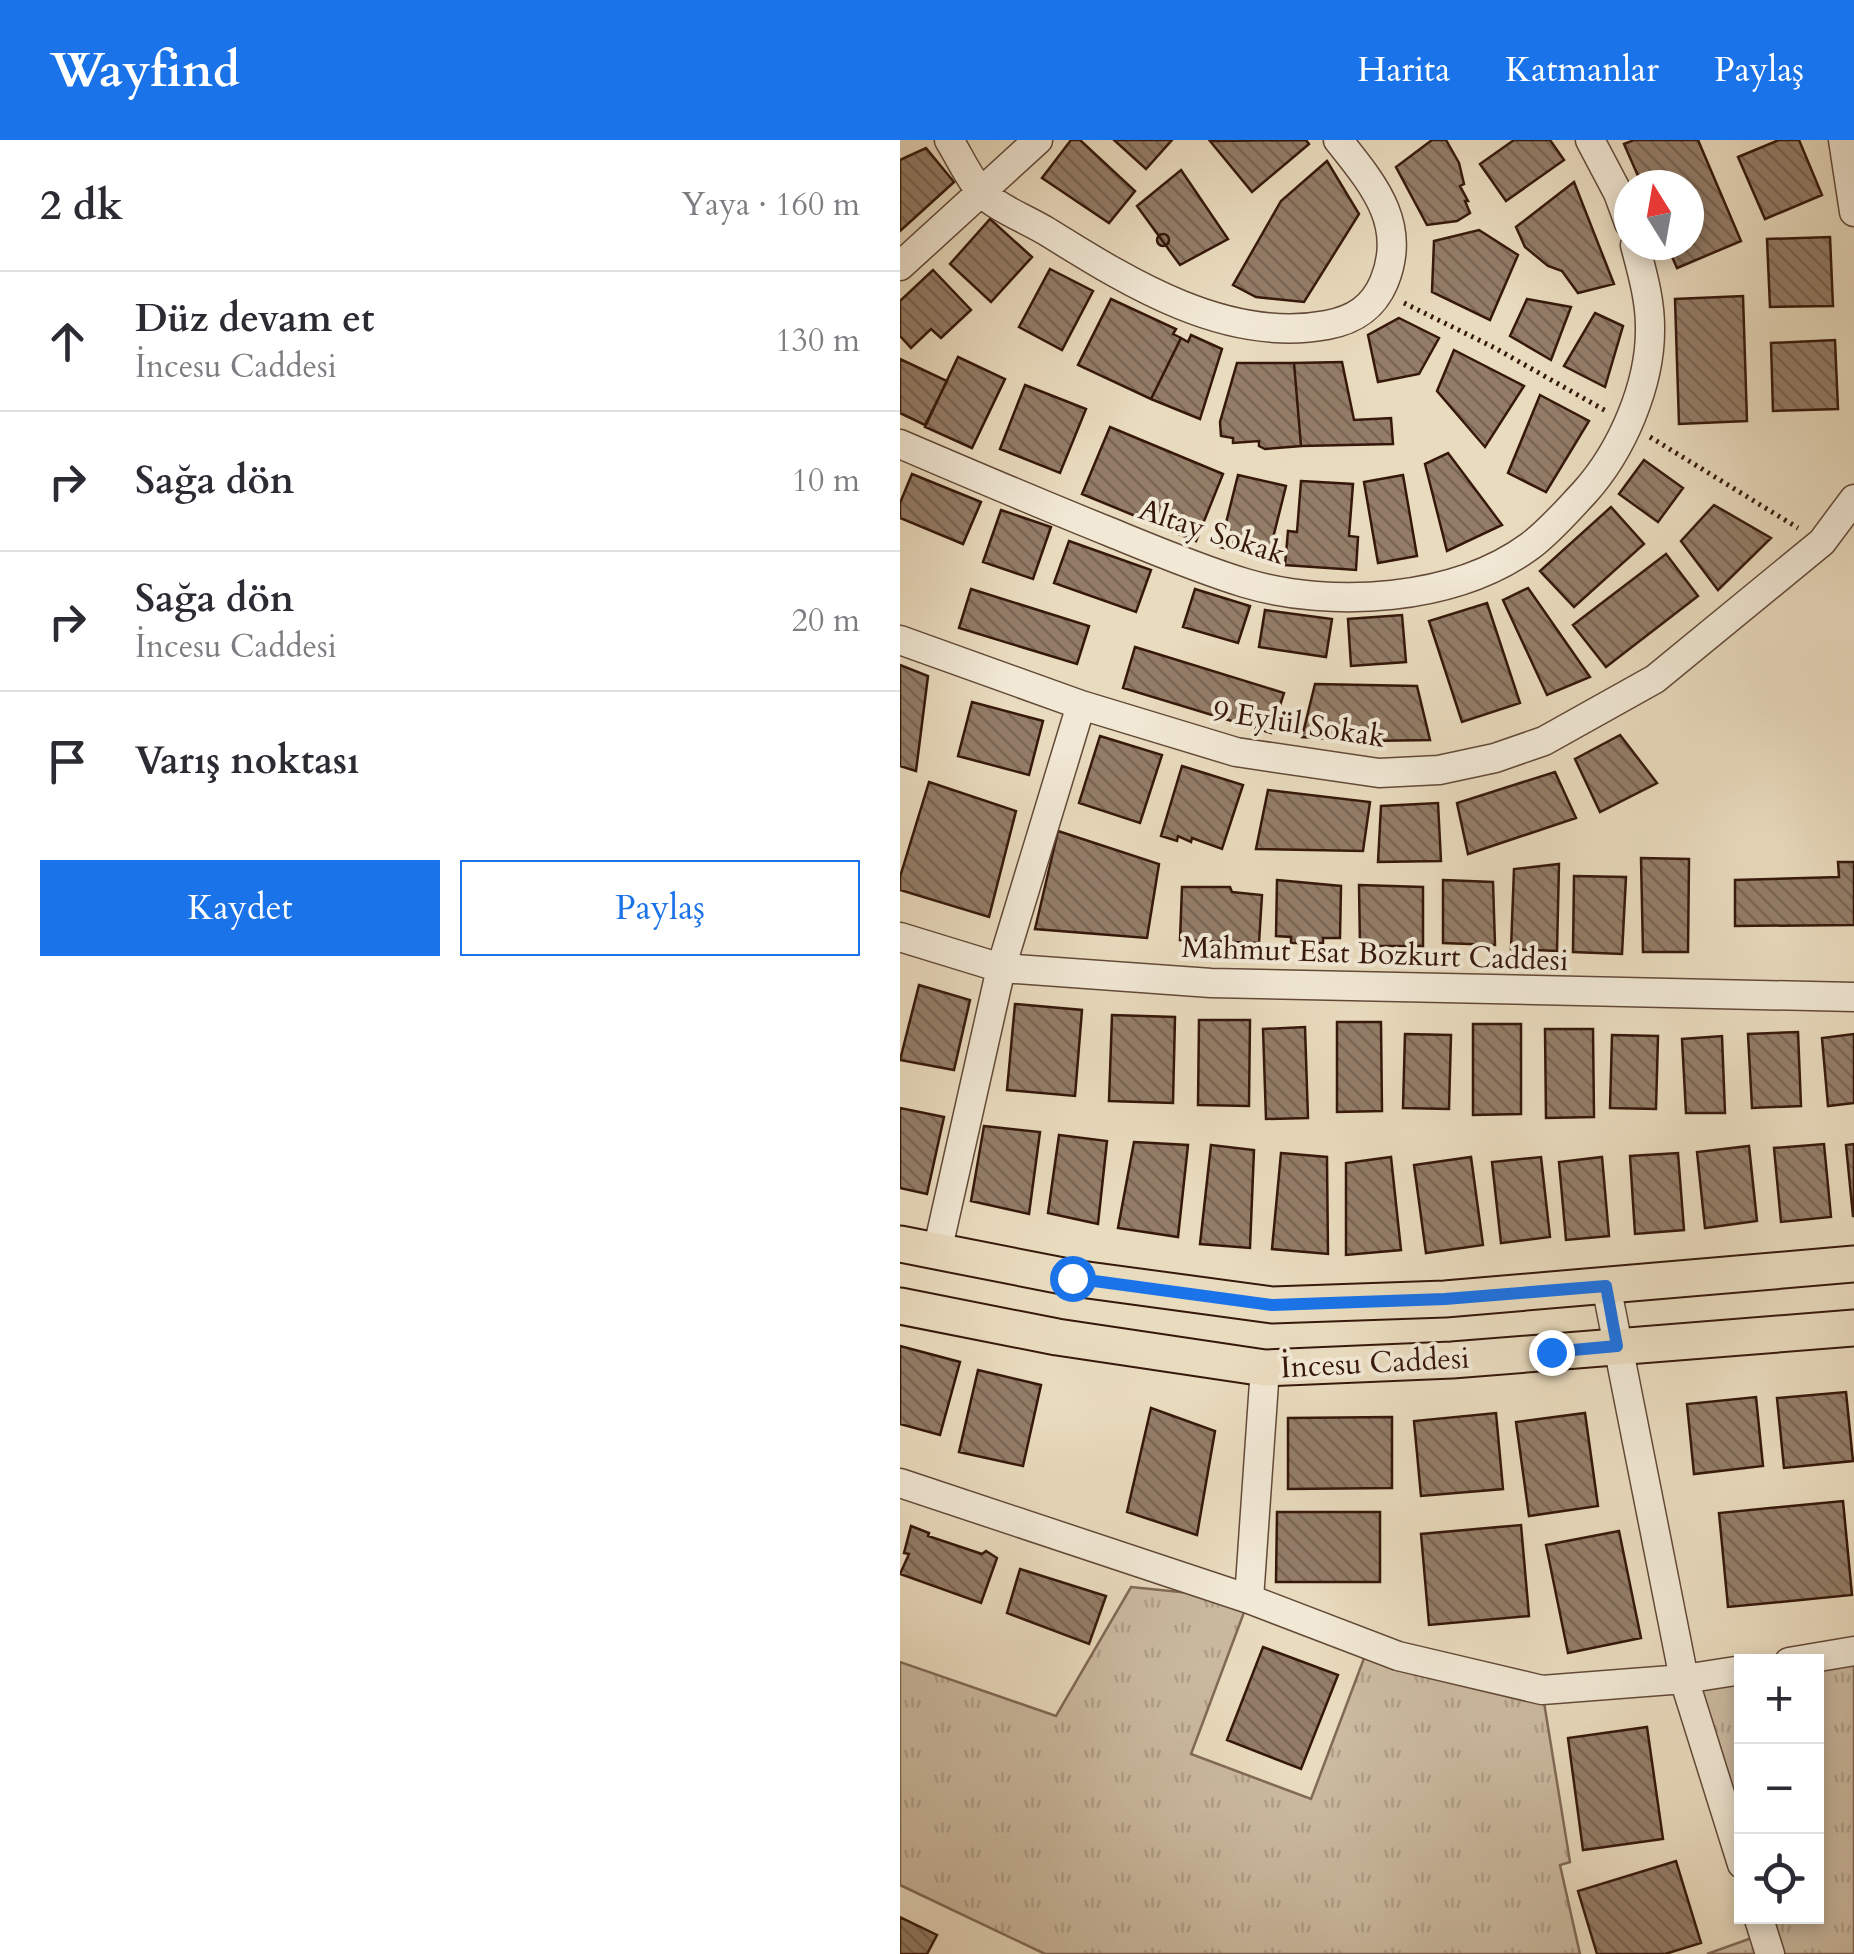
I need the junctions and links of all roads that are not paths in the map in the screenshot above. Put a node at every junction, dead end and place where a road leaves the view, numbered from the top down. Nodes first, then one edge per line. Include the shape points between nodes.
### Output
1 (950, 140) edge
2 (1038, 140) edge
3 (1338, 140) edge
4 (1590, 140) edge
5 (1847, 145) edge
6 (1614, 185) edge
7 (982, 192) junction
8 (1854, 212) edge
9 (1639, 260) edge
10 (900, 266) edge
11 (900, 444) edge
12 (1854, 499) edge
13 (900, 640) edge
14 (1082, 704) junction
15 (900, 936) edge
16 (1002, 968) junction
17 (1854, 997) edge
18 (900, 1244) edge
19 (938, 1252) junction
20 (1854, 1264) edge
21 (1606, 1286) junction
22 (900, 1306) edge
23 (1854, 1328) edge
24 (1617, 1346) junction
25 (1265, 1368) junction
26 (900, 1483) edge
27 (1249, 1599) junction
28 (1854, 1650) edge
29 (1824, 1656) edge
30 (1734, 1671) edge
31 (1684, 1680) junction
32 (1734, 1839) edge
33 (1761, 1924) edge
34 (1770, 1954) edge

1 - 7 street
2 - 7 street
3 - 7 street via 1388,214 1394,243 1390,268 1365,311 1308,328 1238,324 1189,307 1118,276
4 - 6 street
5 - 8 street
7 - 10 street
9 - 11 street, Altay Sokak via 1647,293 1648,356 1614,452 1557,523 1530,546 1463,581 1362,597 1248,584
12 - 14 street, 9 Eylül Sokak via 1822,542 1655,679 1544,741 1495,758 1379,773 1236,752
13 - 14 street, 9 Eylül Sokak
14 - 16 street
15 - 16 street, Mahmut Esat Bozkurt Caddesi
16 - 17 street, Mahmut Esat Bozkurt Caddesi via 1210,983
16 - 19 street
18 - 19 main road, İncesu Caddesi
19 - 21 main road, İncesu Caddesi via 1272,1305
20 - 21 main road, İncesu Caddesi
21 - 24 street
22 - 25 main road, İncesu Caddesi
23 - 24 main road, İncesu Caddesi
24 - 25 main road, İncesu Caddesi
24 - 31 street
25 - 27 street
26 - 27 street
27 - 31 street via 1398,1656 1542,1690
28 - 29 street
30 - 31 street
31 - 32 street
33 - 34 street

